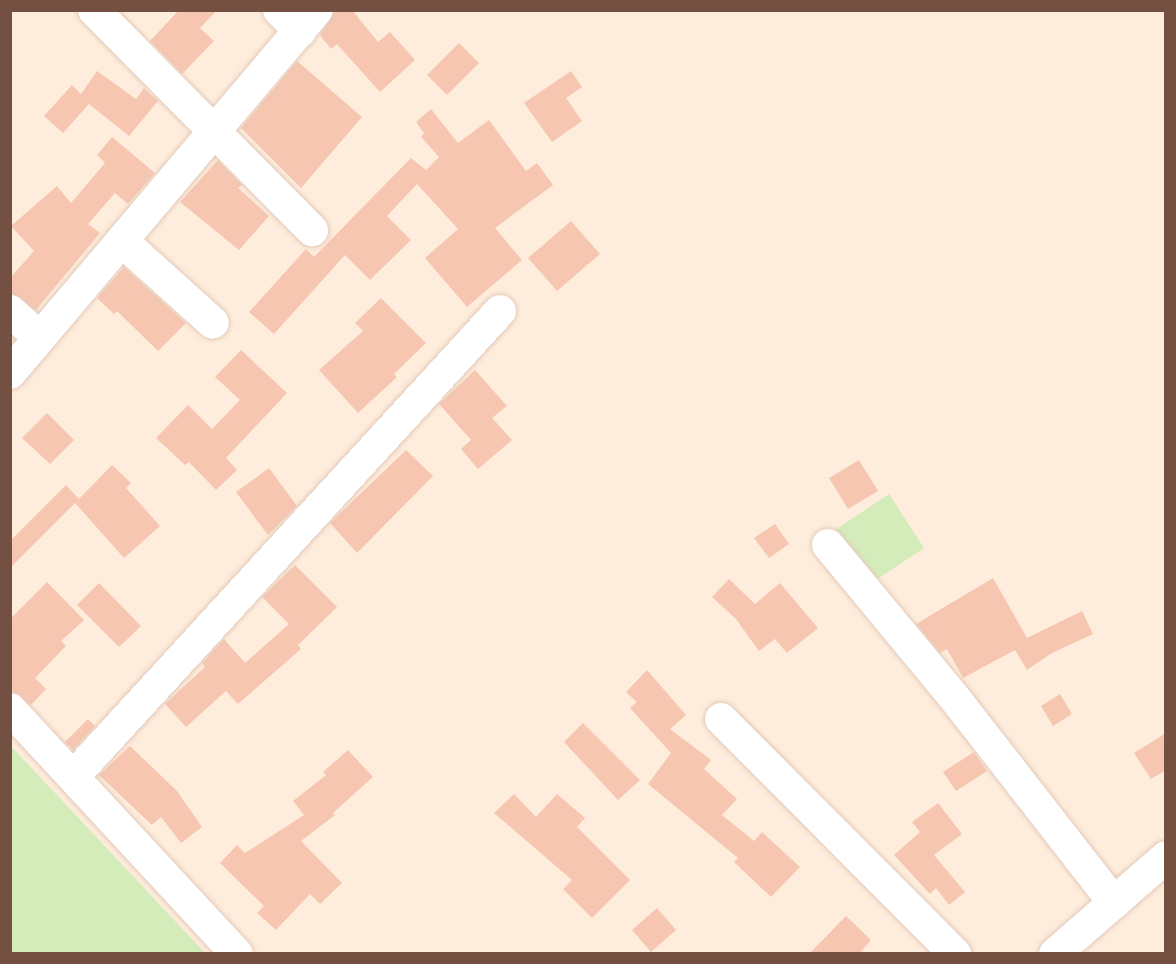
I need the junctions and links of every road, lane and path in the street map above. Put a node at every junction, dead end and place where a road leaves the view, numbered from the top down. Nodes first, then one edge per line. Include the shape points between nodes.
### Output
1 (94, 10) edge
2 (299, 17) edge
3 (215, 131) junction
4 (312, 230) dead end
5 (122, 241) junction
6 (10, 311) edge
7 (500, 311) dead end
8 (213, 323) dead end
9 (40, 338) junction
10 (10, 373) edge
11 (828, 545) dead end
12 (10, 709) edge
13 (721, 719) dead end
14 (73, 777) junction
15 (1166, 858) edge
16 (1114, 903) junction
17 (237, 954) edge
18 (955, 954) edge
19 (1055, 954) edge

1 - 3 street
2 - 3 street
3 - 4 street
3 - 5 street
5 - 8 street
5 - 9 street
6 - 9 street
7 - 14 street
9 - 10 street
11 - 16 street via 957,701
12 - 14 street
13 - 18 street
14 - 17 street
15 - 16 street
16 - 19 street

